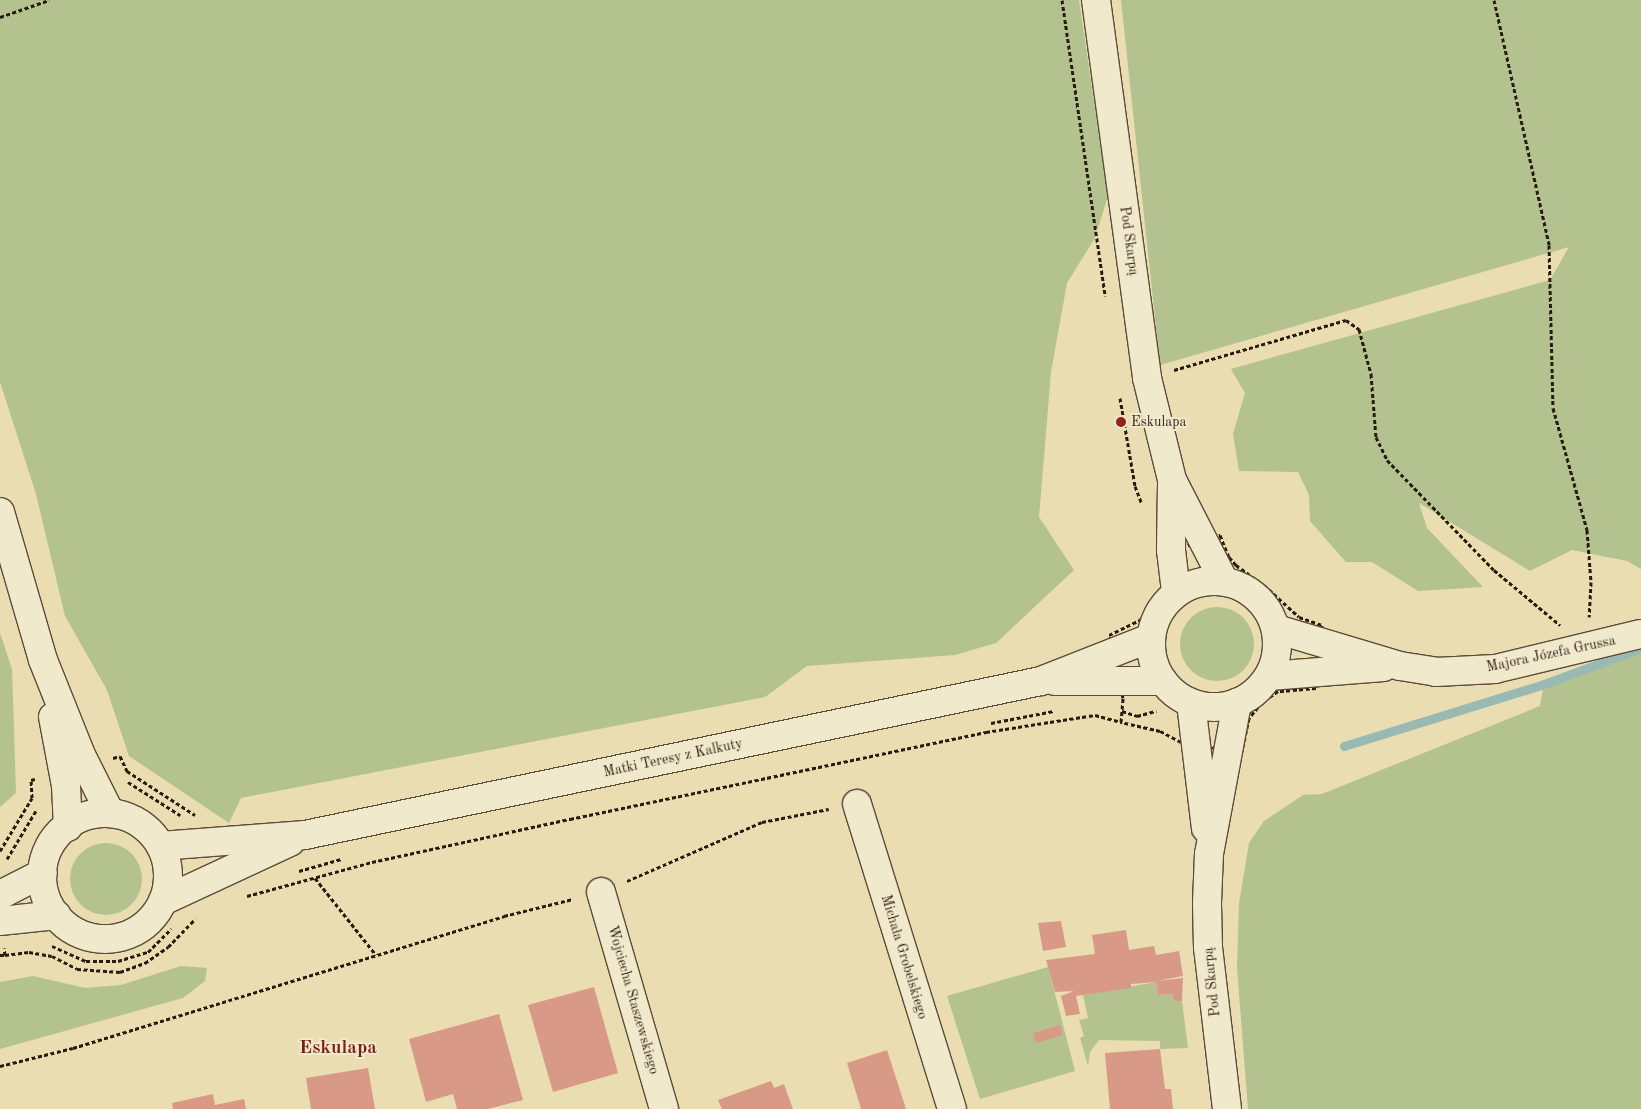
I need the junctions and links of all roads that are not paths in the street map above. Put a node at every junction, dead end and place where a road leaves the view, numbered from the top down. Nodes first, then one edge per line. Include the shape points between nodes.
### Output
1 (1096, 0) edge
2 (1172, 480) junction
3 (0, 512) edge
4 (1224, 581) junction
5 (1176, 592) junction
6 (1276, 629) junction
7 (1641, 634) edge
8 (1150, 638) junction
9 (1400, 666) junction
10 (1269, 676) junction
11 (1041, 681) junction
12 (1178, 694) junction
13 (1237, 703) junction
14 (74, 768) junction
15 (857, 804) road end
16 (110, 813) junction
17 (68, 827) junction
18 (305, 835) junction
19 (161, 846) junction
20 (1209, 854) junction
21 (43, 874) junction
22 (601, 892) road end
23 (0, 895) edge
24 (170, 912) junction
25 (57, 915) junction
26 (6, 932) edge
27 (664, 1109) edge
28 (952, 1109) edge
29 (1227, 1109) edge

1 - 2 street, Pod Skarpą via 1147,378
2 - 4 street, Pod Skarpą
2 - 5 street, Pod Skarpą via 1171,550
3 - 14 street
4 - 5 street via 1193,583
4 - 6 street via 1252,592 1266,607
5 - 8 street via 1163,605
6 - 9 street, Majora Józefa Grussa
6 - 10 street via 1278,646
7 - 9 street, Majora Józefa Grussa via 1495,669 1436,672
8 - 11 street, Matki Teresy z Kalkuty
8 - 12 street via 1152,657
9 - 10 street, Majora Józefa Grussa
10 - 13 street via 1253,694
11 - 12 street, Matki Teresy z Kalkuty via 1120,681
11 - 18 street, Matki Teresy z Kalkuty
12 - 13 street via 1219,707
12 - 20 street, Pod Skarpą via 1196,743
13 - 20 street, Pod Skarpą
14 - 16 street
14 - 17 street
15 - 28 street, Michała Grobelskiego
16 - 17 street via 89,815
16 - 19 street via 148,829
17 - 21 street via 49,846
18 - 19 street, Matki Teresy z Kalkuty
18 - 24 street, Matki Teresy z Kalkuty
19 - 24 street via 168,866
20 - 29 street, Pod Skarpą via 1208,948
21 - 23 street
21 - 25 street via 43,888
22 - 27 street, Wojciecha Staszewskiego
24 - 25 street via 135,932 97,939 78,933
25 - 26 street

